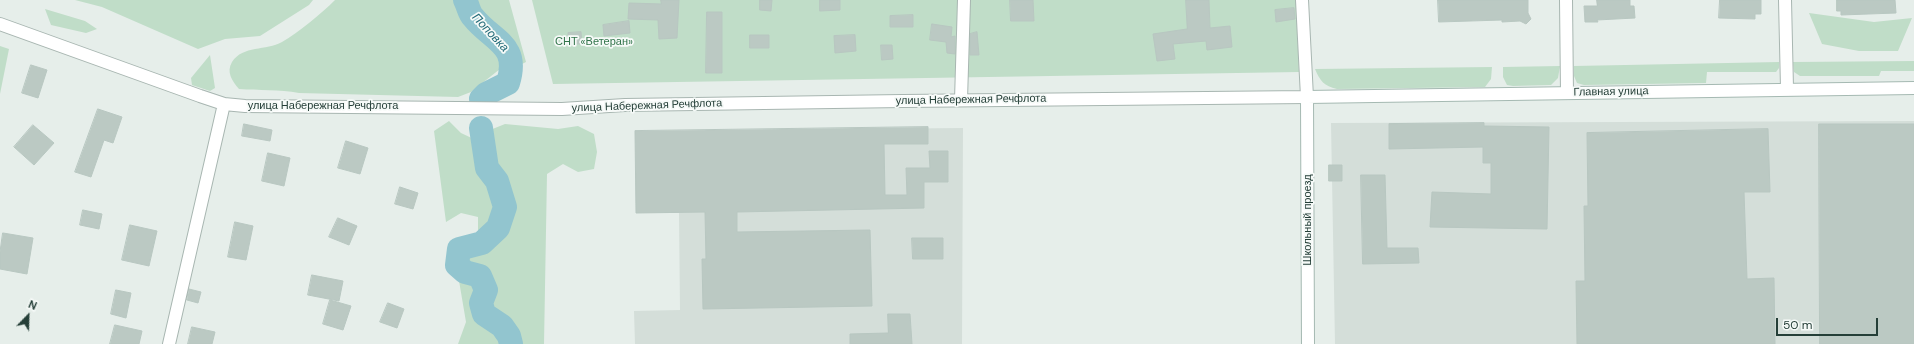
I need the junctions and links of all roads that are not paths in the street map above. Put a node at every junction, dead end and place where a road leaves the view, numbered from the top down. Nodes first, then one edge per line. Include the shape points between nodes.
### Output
1 (964, 0) edge
2 (1302, 0) edge
3 (1566, 0) edge
4 (1785, 0) edge
5 (0, 24) edge
6 (1787, 88) junction
7 (1914, 88) edge
8 (1567, 93) junction
9 (1307, 97) junction
10 (962, 100) junction
11 (224, 104) junction
12 (169, 344) edge
13 (1308, 344) edge

1 - 10 street
2 - 9 street, Школьный проезд
3 - 8 street
4 - 6 street
5 - 11 street, улица Набережная Речфлота
6 - 7 street, Главная улица
6 - 8 street, Главная улица
8 - 9 street, Главная улица
9 - 10 street, улица Набережная Речфлота
9 - 13 street, Школьный проезд
10 - 11 street, улица Набережная Речфлота via 625,105 562,109
11 - 12 street

